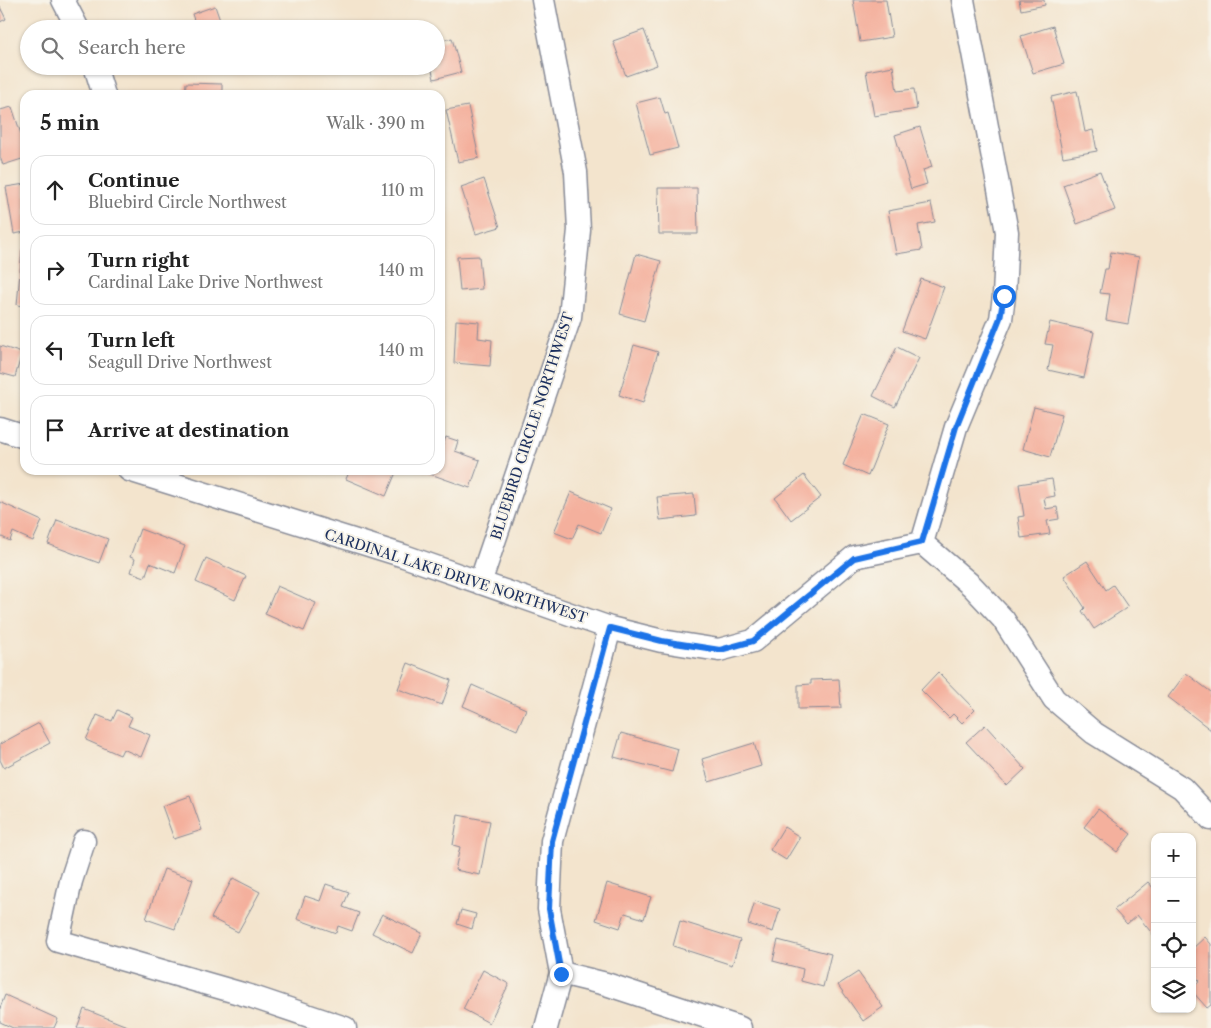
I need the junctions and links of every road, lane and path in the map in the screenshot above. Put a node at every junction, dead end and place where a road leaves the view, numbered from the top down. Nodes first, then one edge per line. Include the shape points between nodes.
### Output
1 (63, 0) edge
2 (543, 0) edge
3 (963, 0) edge
4 (73, 20) edge
5 (97, 75) edge
6 (102, 90) edge
7 (0, 429) edge
8 (20, 435) edge
9 (145, 475) edge
10 (922, 542) junction
11 (480, 583) junction
12 (610, 628) junction
13 (1211, 819) edge
14 (84, 841) dead end
15 (561, 974) junction
16 (345, 1028) edge
17 (546, 1028) edge
18 (740, 1028) edge

1 - 4 street
2 - 11 street, BLUEBIRD CIRCLE NORTHWEST via 576,172 579,230 570,317
3 - 10 street via 1007,232 1004,296 1000,318 956,427
5 - 6 street
7 - 8 street
9 - 11 street, CARDINAL LAKE DRIVE NORTHWEST
10 - 12 street, CARDINAL LAKE DRIVE NORTHWEST via 854,558 753,641 720,650 662,641
10 - 13 street via 972,586 1003,619 1054,699 1094,734 1182,788
11 - 12 street, CARDINAL LAKE DRIVE NORTHWEST
12 - 15 street via 552,841 549,909
14 - 16 street via 58,940
15 - 17 street
15 - 18 street via 606,984

